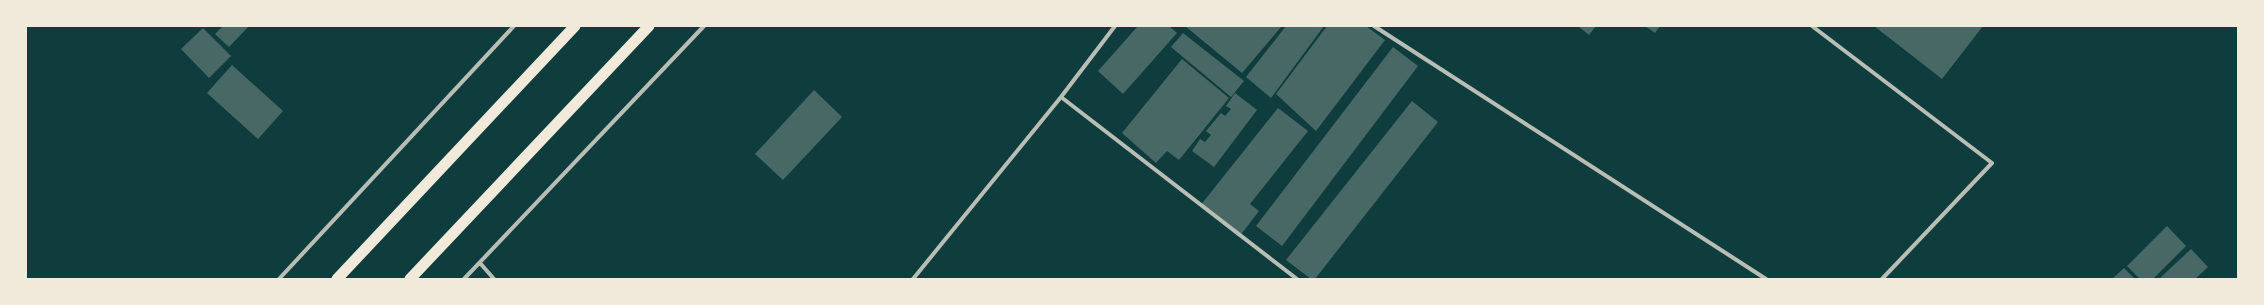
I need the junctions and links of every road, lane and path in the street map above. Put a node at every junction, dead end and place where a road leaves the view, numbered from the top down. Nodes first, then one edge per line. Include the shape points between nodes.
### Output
1 (514, 26) edge
2 (575, 26) edge
3 (649, 26) edge
4 (704, 26) edge
5 (1115, 26) edge
6 (1374, 26) edge
7 (1812, 26) edge
8 (1061, 97) junction
9 (480, 263) junction
10 (279, 279) edge
11 (337, 279) edge
12 (410, 279) edge
13 (464, 279) edge
14 (494, 279) edge
15 (913, 279) edge
16 (1297, 279) edge
17 (1766, 279) edge
18 (1882, 279) edge

1 - 10 street
2 - 11 highway
3 - 12 highway
4 - 9 street
5 - 8 street
6 - 17 street
7 - 18 street via 1992,163
8 - 15 street
8 - 16 street
9 - 13 street
9 - 14 street

